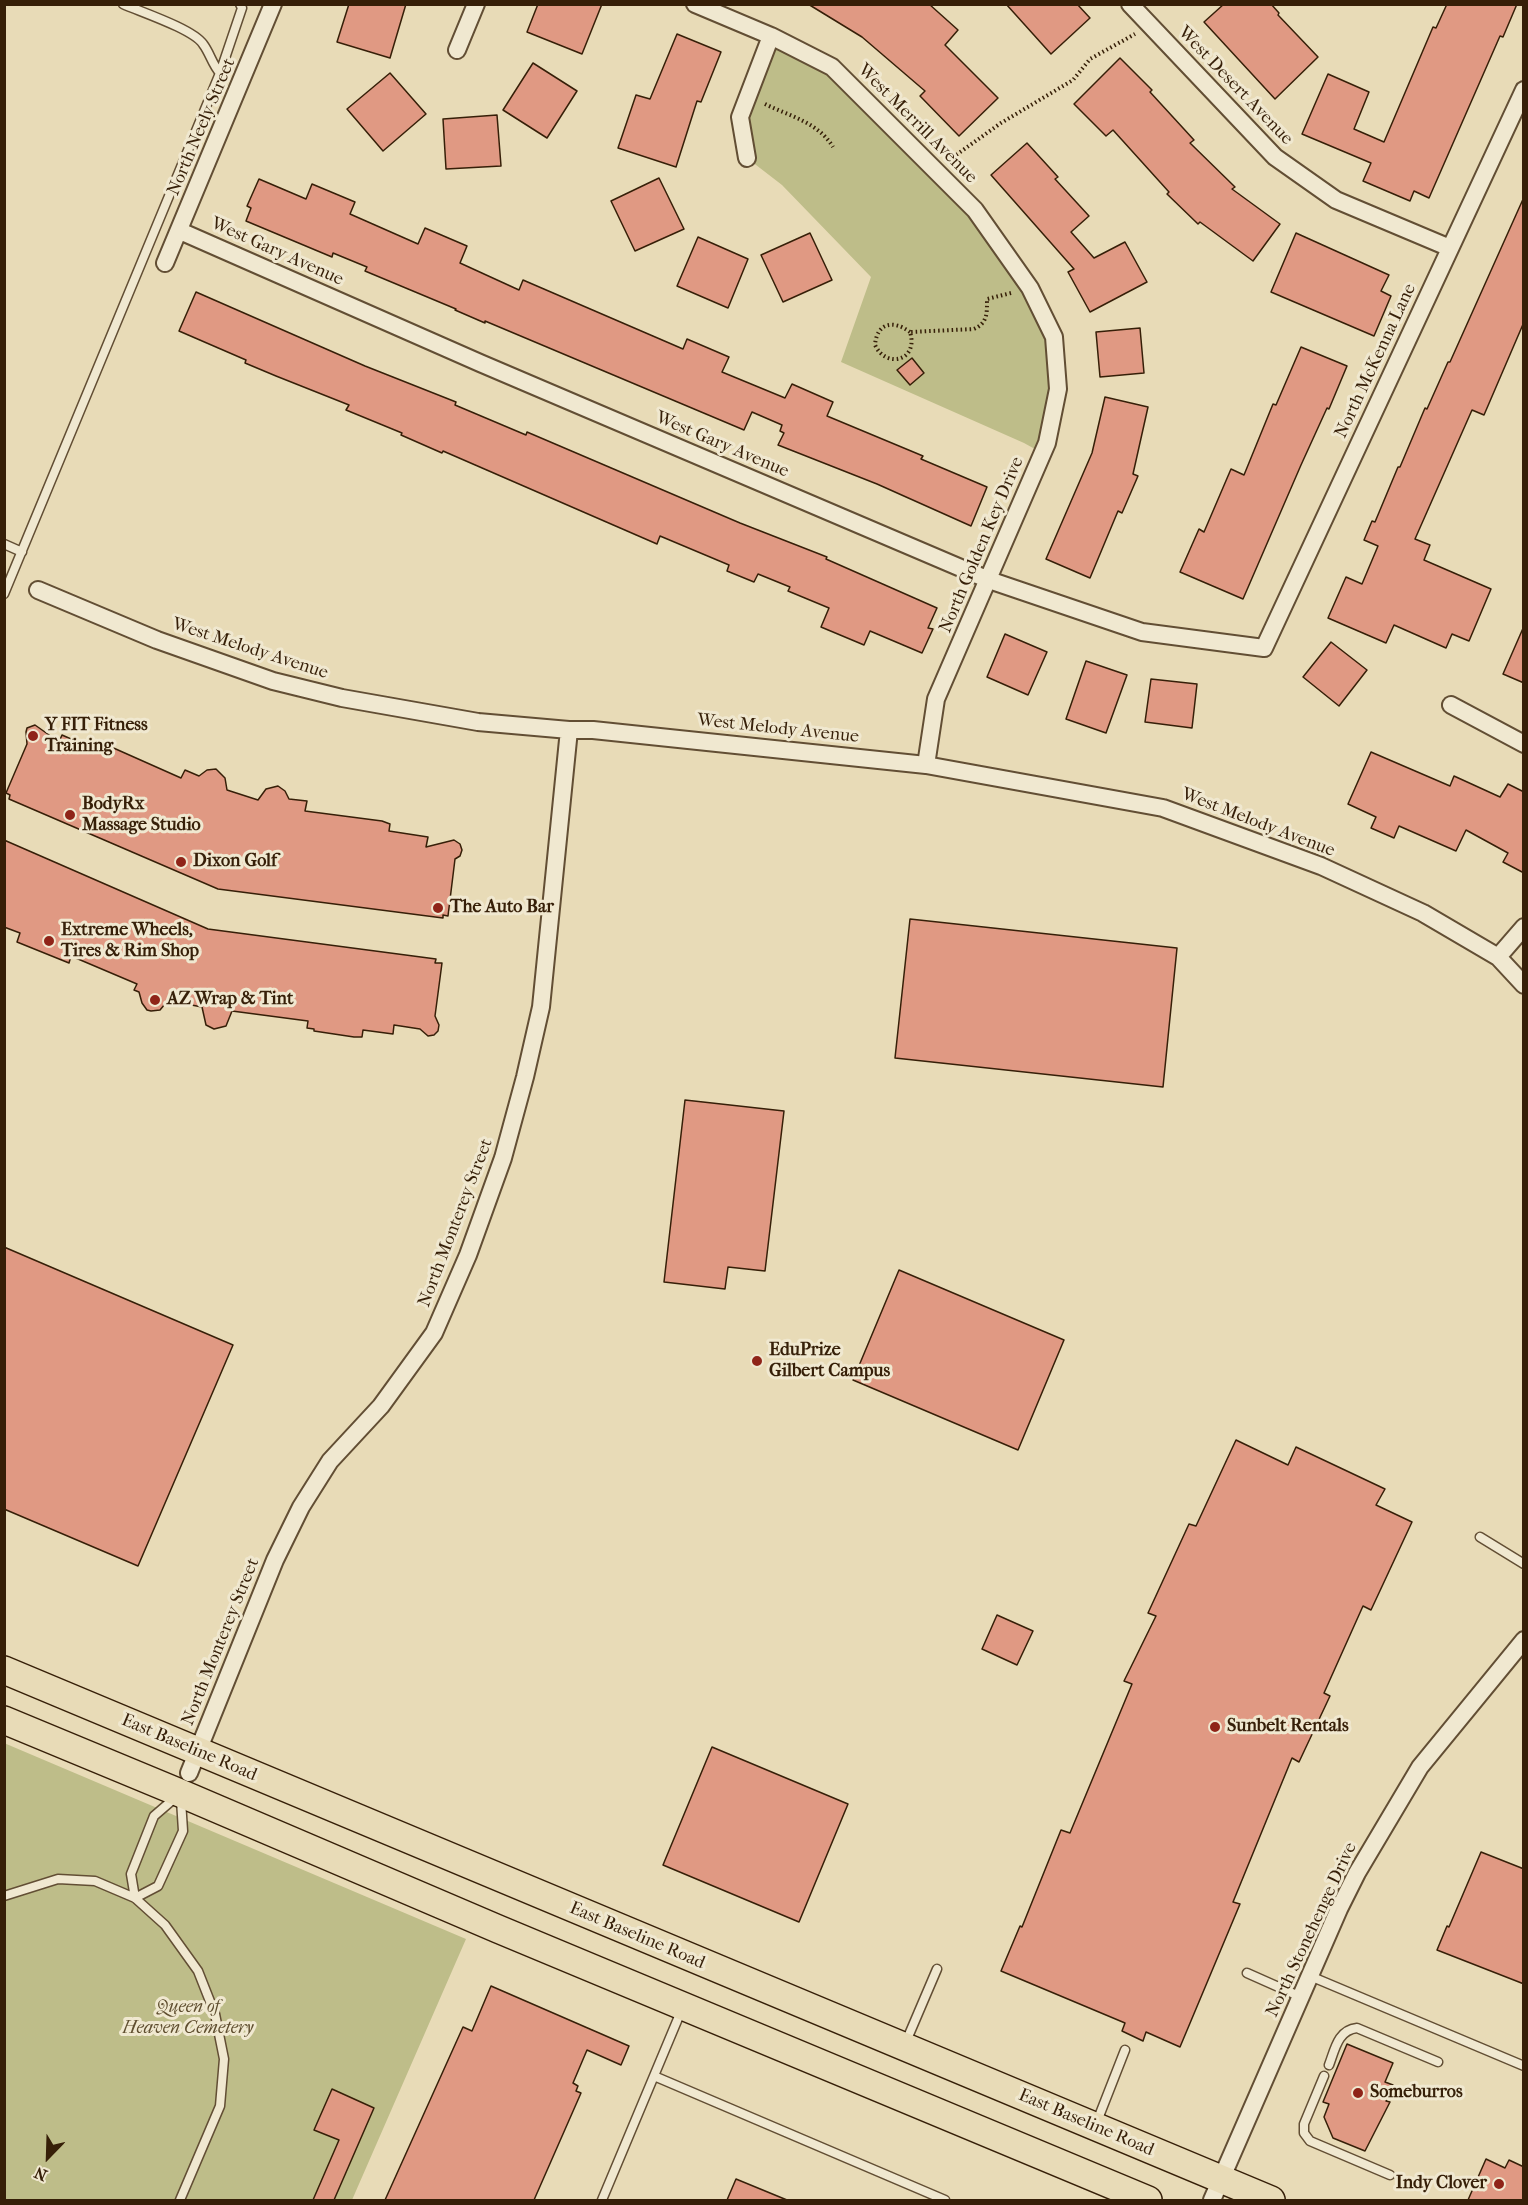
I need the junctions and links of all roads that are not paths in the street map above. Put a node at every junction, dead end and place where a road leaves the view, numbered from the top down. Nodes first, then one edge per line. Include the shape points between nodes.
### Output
1 (123, 4) edge
2 (240, 4) edge
3 (273, 4) edge
4 (476, 4) edge
5 (695, 4) edge
6 (1141, 12) edge
7 (771, 36) junction
8 (457, 50) dead end
9 (220, 72) junction
10 (1524, 90) edge
11 (747, 158) dead end
12 (180, 231) junction
13 (1450, 248) junction
14 (165, 263) dead end
15 (1054, 337) joint
16 (4, 544) edge
17 (22, 552) junction
18 (989, 580) junction
19 (38, 590) dead end
20 (4, 594) edge
21 (1264, 648) joint
22 (1451, 705) dead end
23 (569, 730) junction
24 (1524, 744) edge
25 (926, 765) junction
26 (1524, 927) edge
27 (1498, 957) junction
28 (1524, 985) edge
29 (1480, 1537) dead end
30 (1524, 1564) edge
31 (1524, 1640) edge
32 (4, 1670) edge
33 (4, 1720) edge
34 (189, 1772) junction
35 (4, 1896) edge
36 (135, 1898) junction
37 (937, 1969) dead end
38 (1247, 1973) dead end
39 (1310, 1976) junction
40 (1301, 1997) junction
41 (683, 2006) junction
42 (903, 2047) junction
43 (1125, 2050) dead end
44 (1438, 2062) dead end
45 (1329, 2065) dead end
46 (1524, 2066) edge
47 (654, 2076) junction
48 (1324, 2076) dead end
49 (1095, 2127) junction
50 (1390, 2175) dead end
51 (1215, 2193) edge
52 (180, 2200) edge
53 (602, 2200) edge
54 (945, 2200) edge
55 (1148, 2200) edge
56 (1271, 2200) edge

1 - 9 lane via 192,34 203,43
2 - 9 lane via 242,8
3 - 12 street, North Neely Street
4 - 8 street
5 - 7 street, West Merrill Avenue
6 - 13 street, West Desert Avenue via 1275,157 1336,200
7 - 11 street via 740,117
7 - 15 street, West Merrill Avenue via 832,67 975,210 1030,288
9 - 17 lane
10 - 13 street, North McKenna Lane
12 - 14 street, North Neely Street
12 - 18 street, West Gary Avenue
13 - 21 street, North McKenna Lane
15 - 18 street, North Golden Key Drive via 1058,389 1047,442
16 - 17 lane
17 - 20 lane
18 - 21 street, West Gary Avenue via 1142,632
18 - 25 street, North Golden Key Drive via 936,699
19 - 23 street, West Melody Avenue via 157,640 273,681 478,723
22 - 24 street
23 - 25 street, West Melody Avenue via 593,729
23 - 34 street, North Monterey Street via 541,1007 503,1158 468,1256 434,1333 381,1406 330,1461 301,1507 275,1560
25 - 27 street, West Melody Avenue via 1163,808 1321,866 1423,913
26 - 27 street
27 - 28 street
29 - 30 lane
31 - 39 street, North Stonehenge Drive via 1420,1767 1357,1873
32 - 34 main road, East Baseline Road
33 - 34 main road, East Baseline Road
34 - 36 lane via 154,1816 131,1874
34 - 36 lane via 183,1831 158,1886
34 - 41 main road, East Baseline Road via 498,1929
34 - 42 main road, East Baseline Road
35 - 36 lane via 58,1879 95,1881
36 - 52 lane via 165,1925 198,1971 215,2014 224,2059 220,2106
37 - 42 lane
38 - 40 lane
39 - 40 street, North Stonehenge Drive
39 - 46 lane
40 - 51 street, North Stonehenge Drive
41 - 47 lane
41 - 55 main road, East Baseline Road
42 - 49 main road, East Baseline Road
43 - 49 lane
44 - 45 lane via 1350,2028 1340,2036
47 - 53 lane
47 - 54 lane
48 - 50 lane via 1304,2124 1306,2138
49 - 51 main road, East Baseline Road
51 - 56 main road, East Baseline Road

